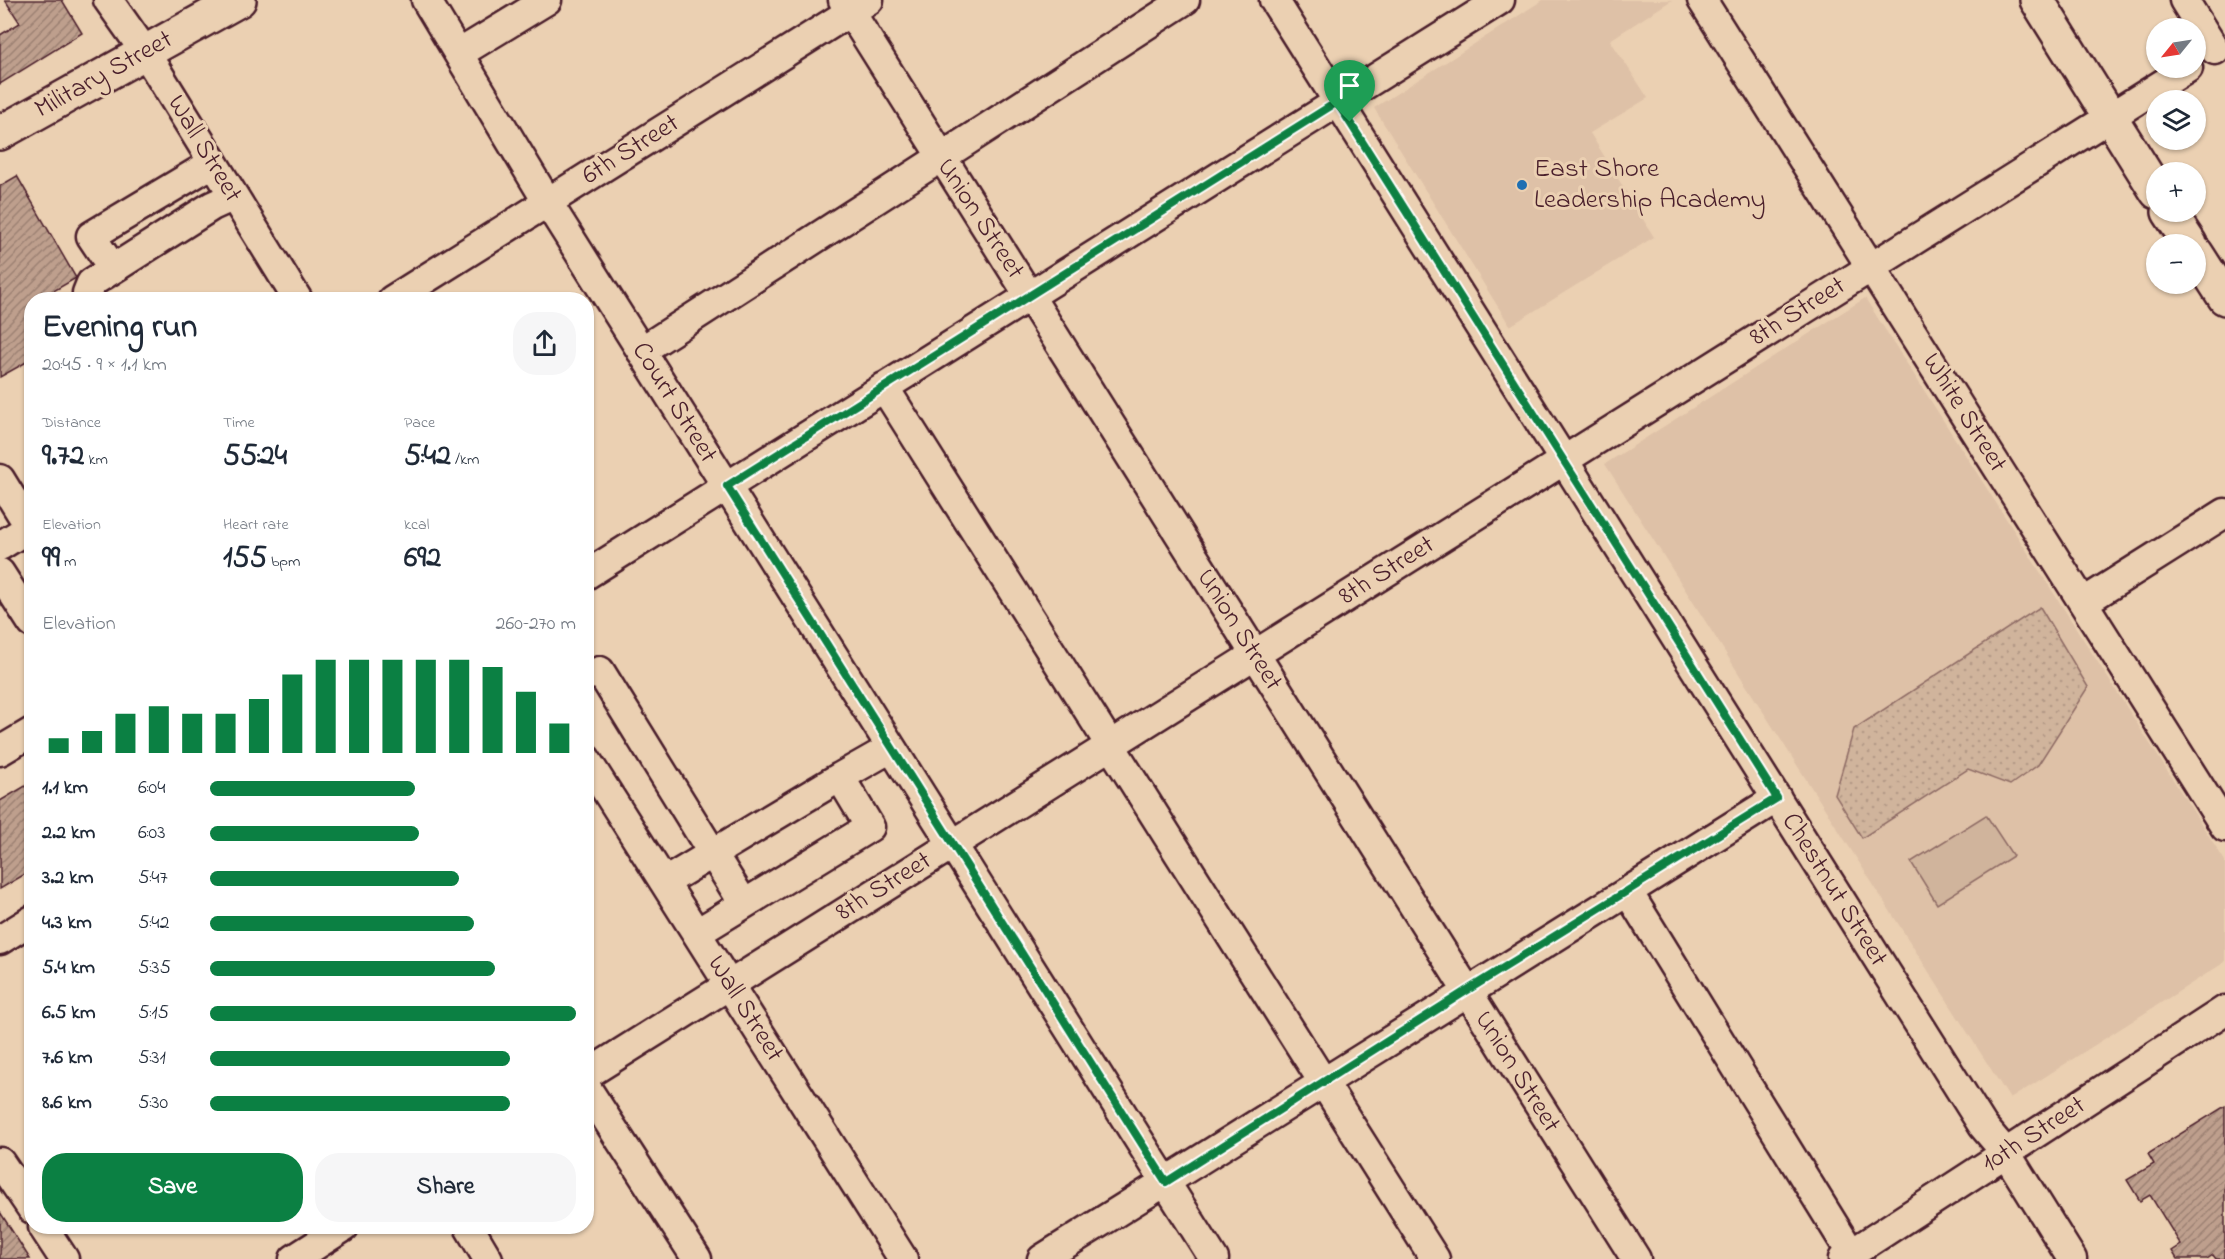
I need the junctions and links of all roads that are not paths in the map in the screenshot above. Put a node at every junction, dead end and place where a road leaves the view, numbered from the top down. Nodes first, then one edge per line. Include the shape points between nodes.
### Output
1 (108, 0) edge
2 (239, 0) edge
3 (426, 0) edge
4 (547, 0) edge
5 (1185, 0) edge
6 (1274, 0) edge
7 (1500, 0) edge
8 (1702, 0) edge
9 (2037, 0) edge
10 (2184, 0) edge
11 (854, 4) edge
12 (145, 52) junction
13 (2212, 52) edge
14 (460, 53) junction
15 (2172, 78) edge
16 (1337, 102) junction
17 (2109, 117) junction
18 (0, 133) edge
19 (940, 157) junction
20 (211, 164) junction
21 (2146, 175) edge
22 (232, 197) junction
23 (548, 203) junction
24 (1871, 267) junction
25 (113, 269) junction
26 (2206, 269) edge
27 (87, 292) edge
28 (293, 292) edge
29 (405, 292) edge
30 (1029, 297) junction
31 (2225, 298) edge
32 (642, 351) junction
33 (884, 387) junction
34 (1563, 460) junction
35 (0, 479) edge
36 (727, 486) junction
37 (2225, 513) edge
38 (24, 517) edge
39 (24, 532) edge
40 (0, 546) edge
41 (594, 570) edge
42 (0, 573) edge
43 (2084, 602) junction
44 (24, 610) edge
45 (1254, 654) junction
46 (594, 673) edge
47 (24, 737) edge
48 (1110, 745) junction
49 (891, 748) junction
50 (0, 751) edge
51 (594, 771) edge
52 (840, 777) junction
53 (1777, 798) junction
54 (2225, 827) edge
55 (952, 844) junction
56 (714, 853) junction
57 (665, 882) junction
58 (1628, 892) junction
59 (744, 904) junction
60 (24, 925) edge
61 (697, 933) junction
62 (0, 940) edge
63 (731, 984) junction
64 (1466, 991) junction
65 (2225, 1010) edge
66 (594, 1070) edge
67 (1323, 1083) junction
68 (594, 1099) edge
69 (2006, 1154) junction
70 (0, 1162) edge
71 (1166, 1182) junction
72 (24, 1197) edge
73 (48, 1234) edge
74 (333, 1234) edge
75 (473, 1234) edge
76 (1847, 1256) edge
77 (64, 1259) edge
78 (294, 1259) edge
79 (489, 1259) edge
80 (697, 1259) edge
81 (903, 1259) edge
82 (1042, 1259) edge
83 (1214, 1259) edge
84 (1435, 1259) edge
85 (1636, 1259) edge
86 (2072, 1259) edge

1 - 12 street, Wall Street
2 - 12 main road, Military Street
3 - 14 street, Court Street
4 - 14 street
5 - 19 street
6 - 16 street, Chestnut Street
7 - 16 street
8 - 24 street, White Street
9 - 17 main road
10 - 13 street
11 - 19 street, Union Street
11 - 23 street, 6th Street
12 - 18 main road, Military Street
12 - 20 street, Wall Street
14 - 23 street, Court Street
15 - 17 street, 8th Street
16 - 30 street
16 - 34 street, Chestnut Street
17 - 21 main road
17 - 24 street, 8th Street
19 - 30 street, Union Street
19 - 32 street
20 - 22 street, Wall Street
20 - 25 street via 91,236
22 - 25 street
22 - 28 street, Wall Street
23 - 29 street, 6th Street
23 - 32 street, Court Street
24 - 34 street, 8th Street
24 - 43 street, White Street
25 - 27 street via 91,283
26 - 31 main road
30 - 33 street
30 - 45 street, Union Street
32 - 36 street, Court Street
33 - 36 street
33 - 48 street
34 - 45 street, 8th Street
34 - 53 street, Chestnut Street
35 - 38 street
36 - 41 street
36 - 49 street, Court Street
37 - 43 street
39 - 40 street
42 - 44 street
43 - 54 street, White Street
45 - 48 street, 8th Street
45 - 64 street, Union Street
46 - 56 street via 600,671
47 - 50 street
48 - 55 street, 8th Street
48 - 67 street
49 - 52 street
49 - 55 street, Court Street
51 - 57 street, Wall Street
52 - 56 street
52 - 59 street via 870,827
53 - 58 street
53 - 69 street, Chestnut Street via 1983,1126
55 - 63 street, 8th Street
55 - 71 street, Court Street
56 - 57 street
56 - 59 street
57 - 61 street, Wall Street
58 - 64 street
58 - 76 street
59 - 61 street
60 - 62 street
61 - 63 street, Wall Street
63 - 66 street, 8th Street
63 - 81 street, Wall Street
64 - 67 street
64 - 85 street, Union Street
65 - 69 street, 10th Street
67 - 71 street
67 - 84 street
68 - 80 street
69 - 76 street, 10th Street
69 - 86 street, Chestnut Street
70 - 72 street
71 - 82 street
71 - 83 street, Court Street
73 - 77 street
74 - 78 street
75 - 79 street

